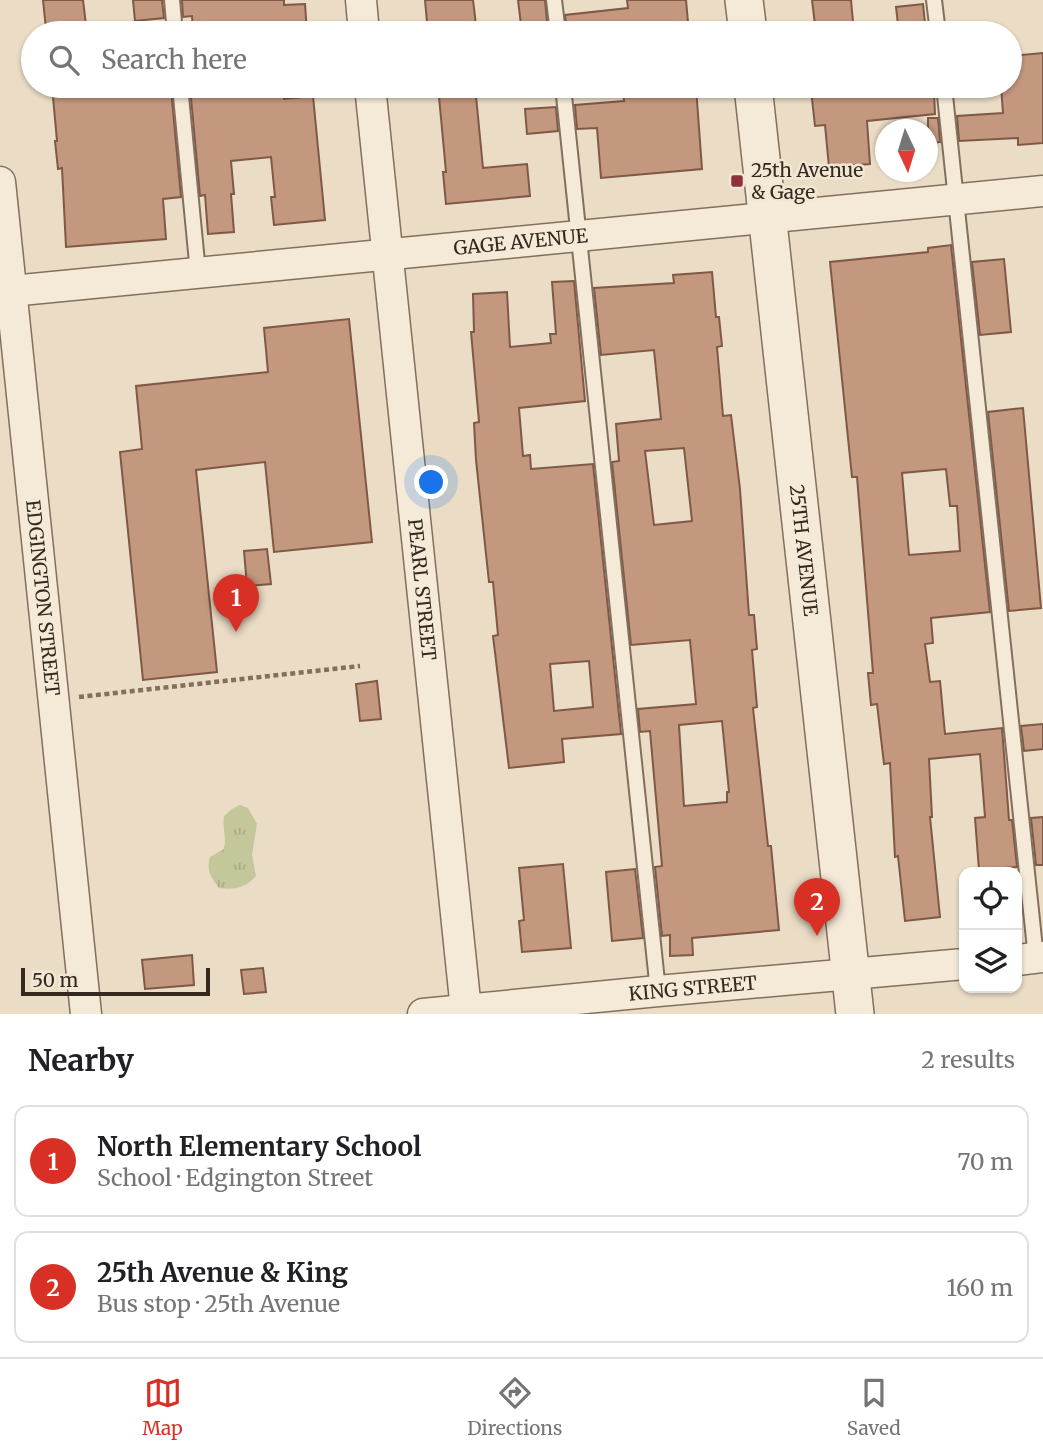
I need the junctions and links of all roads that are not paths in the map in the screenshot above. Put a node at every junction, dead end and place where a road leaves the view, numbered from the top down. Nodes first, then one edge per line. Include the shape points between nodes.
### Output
1 (172, 0) edge
2 (361, 0) edge
3 (554, 0) edge
4 (744, 0) edge
5 (934, 0) edge
6 (174, 21) edge
7 (363, 21) edge
8 (557, 21) edge
9 (747, 21) edge
10 (937, 21) edge
11 (181, 98) edge
12 (371, 98) edge
13 (564, 98) edge
14 (754, 98) edge
15 (945, 98) edge
16 (0, 182) edge
17 (1043, 191) edge
18 (956, 200) junction
19 (768, 218) junction
20 (579, 237) junction
21 (388, 255) junction
22 (198, 273) junction
23 (6, 292) edge
24 (1032, 958) edge
25 (959, 964) edge
26 (851, 975) junction
27 (658, 990) junction
28 (466, 1010) junction
29 (86, 1014) edge
30 (423, 1014) edge
31 (855, 1014) edge

1 - 6 lane
2 - 7 street
3 - 8 lane
4 - 9 street
5 - 10 lane
11 - 22 lane
12 - 21 street, PEARL STREET
13 - 20 lane
14 - 19 street, 25TH AVENUE
15 - 18 lane
16 - 23 street, EDGINGTON STREET
17 - 18 street, GAGE AVENUE
18 - 19 street, GAGE AVENUE
18 - 24 lane
19 - 20 street, GAGE AVENUE
19 - 26 street, 25TH AVENUE
20 - 21 street, GAGE AVENUE
20 - 27 lane
21 - 22 street, GAGE AVENUE
21 - 28 street, PEARL STREET
22 - 23 street, GAGE AVENUE
23 - 29 street, EDGINGTON STREET
25 - 26 street, KING STREET
26 - 27 street, KING STREET
26 - 31 street, 25TH AVENUE
27 - 28 street, KING STREET
28 - 30 street, KING STREET

